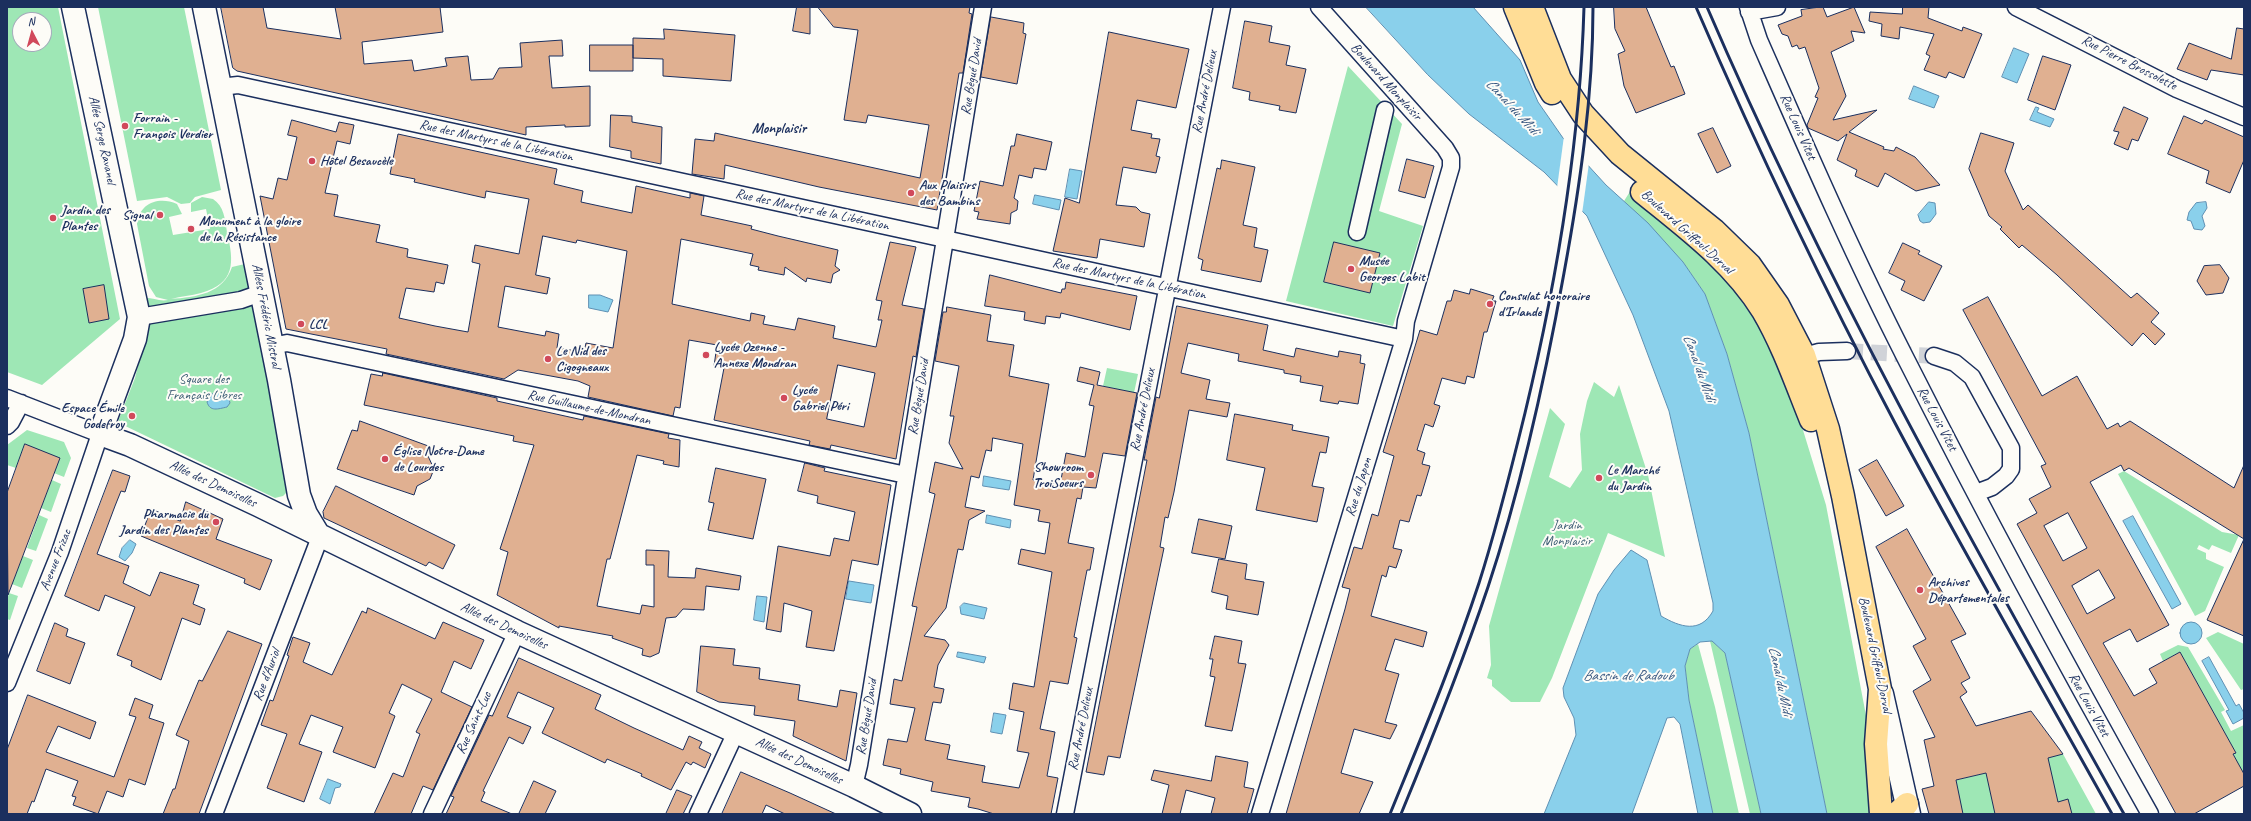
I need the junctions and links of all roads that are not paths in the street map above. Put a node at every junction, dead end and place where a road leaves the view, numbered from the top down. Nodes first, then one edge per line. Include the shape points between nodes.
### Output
1 (73, 7) edge
2 (204, 7) edge
3 (983, 7) edge
4 (1222, 7) edge
5 (1319, 7) edge
6 (1515, 7) edge
7 (1532, 7) edge
8 (1777, 7) edge
9 (2016, 7) edge
10 (1748, 10) edge
11 (220, 87) junction
12 (1385, 110) dead end
13 (2244, 117) edge
14 (1451, 158) joint
15 (1357, 232) dead end
16 (945, 239) junction
17 (1167, 287) junction
18 (262, 294) junction
19 (139, 317) junction
20 (1404, 339) junction
21 (272, 346) junction
22 (1847, 351) tunnel mouth
23 (1934, 356) tunnel mouth
24 (1796, 358) junction
25 (14, 400) edge
26 (7, 426) edge
27 (100, 434) junction
28 (906, 475) junction
29 (298, 484) junction
30 (1976, 493) junction
31 (258, 505) junction
32 (320, 537) junction
33 (517, 632) junction
34 (7, 683) edge
35 (1880, 689) junction
36 (736, 732) junction
37 (854, 786) junction
38 (1904, 811) edge
39 (214, 814) edge
40 (432, 814) edge
41 (698, 814) edge
42 (910, 814) edge
43 (1065, 814) edge
44 (1260, 814) edge
45 (1881, 814) edge
46 (2150, 814) edge

1 - 19 main road, Allée Serge Ravanel
2 - 11 main road, Allées Frédéric Mistral
3 - 16 street, Rue Bègué David
4 - 17 street, Rue André Delieux
5 - 14 street, Boulevard Monplaisir via 1419,117
6 - 24 main road, Boulevard Griffoul-Dorval via 1546,82 1566,116 1590,145 1627,180 1729,267
7 - 24 main road, Boulevard Griffoul-Dorval via 1560,79 1583,114 1620,154 1714,230 1745,260 1778,305
8 - 10 street
9 - 13 street, Rue Pierre Brossolette via 2177,88
10 - 30 street, Rue Louis Vitet via 1848,239 1904,357
11 - 16 street, Rue des Martyrs de la Libération via 238,85
11 - 18 main road, Allées Frédéric Mistral
12 - 15 street
14 - 20 street, Rue du Japon via 1451,167 1406,321
16 - 17 street, Rue des Martyrs de la Libération
16 - 28 street, Rue Bègué David
17 - 20 street, Rue des Martyrs de la Libération
17 - 43 street, Rue André Delieux
18 - 19 street via 241,300
18 - 21 main road, Allées Frédéric Mistral
19 - 27 main road, Allée Serge Ravanel via 135,339
20 - 44 street, Rue du Japon
21 - 28 street, Rue Guillaume-de-Mondran via 287,343
21 - 29 main road, Allées Frédéric Mistral
22 - 24 street via 1819,352
23 - 30 street via 1955,363 1972,377 2011,448 2011,469 2006,476 1992,487
24 - 35 main road, Boulevard Griffoul-Dorval via 1828,429
25 - 26 street via 12,422
25 - 27 street
27 - 31 main road, Allée des Demoiselles via 130,445
27 - 34 street, Avenue Frizac via 60,552
28 - 37 street, Rue Bègué David via 860,765
29 - 31 main road via 290,498 283,502
29 - 32 main road, Allées Frédéric Mistral via 306,514
30 - 46 street, Rue Louis Vitet via 2029,596
31 - 32 main road, Allée des Demoiselles
32 - 33 main road, Allée des Demoiselles
32 - 39 street, Rue d'Auriol
33 - 36 main road, Allée des Demoiselles
33 - 40 street, Rue Saint-Luc
35 - 38 main road, Boulevard Griffoul-Dorval
35 - 45 main road via 1876,744
36 - 37 main road, Allée des Demoiselles
36 - 41 street
37 - 42 main road, Allée des Demoiselles

